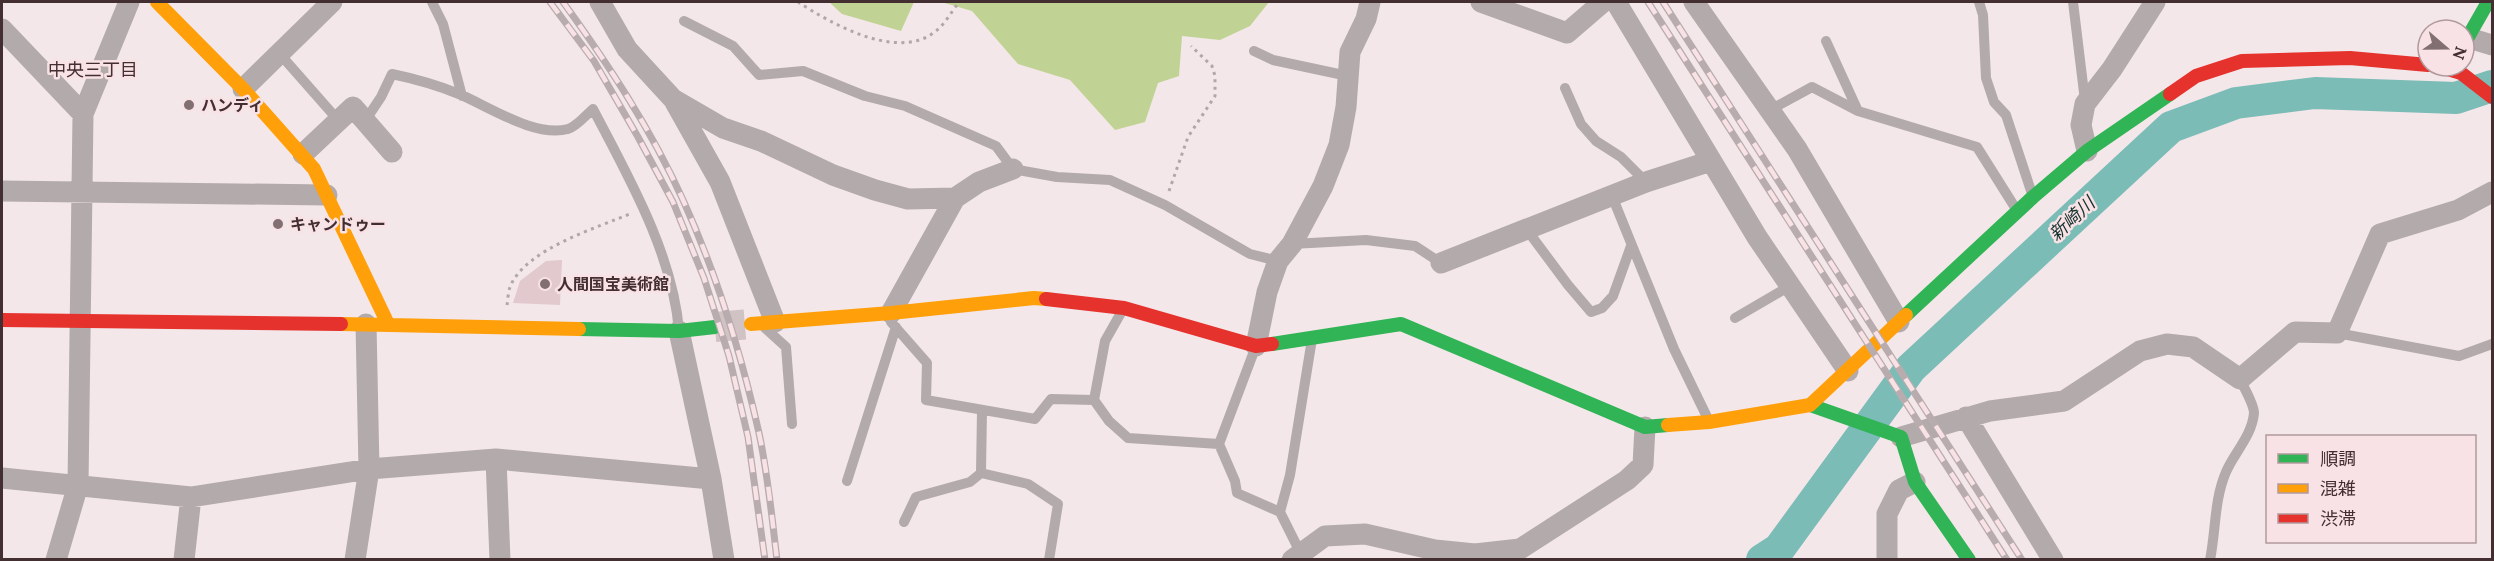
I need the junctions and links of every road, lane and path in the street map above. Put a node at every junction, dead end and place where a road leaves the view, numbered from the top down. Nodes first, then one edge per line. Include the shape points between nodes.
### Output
1 (129, 2) edge
2 (157, 2) edge
3 (332, 2) edge
4 (432, 2) edge
5 (600, 2) edge
6 (798, 2) edge
7 (959, 2) edge
8 (1370, 2) edge
9 (1481, 2) edge
10 (1694, 2) edge
11 (1980, 2) edge
12 (2073, 2) edge
13 (2155, 2) edge
14 (2488, 2) edge
15 (1618, 4) edge
16 (684, 21) dead end
17 (2476, 24) edge
18 (2, 29) edge
19 (1826, 41) dead end
20 (2476, 42) edge
21 (1191, 45) dead end
22 (2493, 45) edge
23 (1254, 51) dead end
24 (279, 53) junction
25 (2416, 64) edge
26 (1348, 76) junction
27 (2471, 78) edge
28 (1565, 88) dead end
29 (243, 90) junction
30 (462, 96) junction
31 (2493, 97) edge
32 (673, 99) junction
33 (2085, 104) junction
34 (1770, 110) junction
35 (1858, 111) junction
36 (83, 114) junction
37 (338, 120) junction
38 (365, 121) junction
39 (2086, 151) junction
40 (392, 152) dead end
41 (303, 154) junction
42 (1711, 161) junction
43 (1013, 169) junction
44 (1646, 182) junction
45 (2, 191) edge
46 (83, 192) junction
47 (2493, 192) edge
48 (327, 195) junction
49 (1612, 196) junction
50 (2033, 197) junction
51 (955, 198) junction
52 (1164, 205) junction
53 (645, 208) junction
54 (2018, 213) junction
55 (1527, 230) junction
56 (1292, 244) junction
57 (1631, 246) junction
58 (1278, 261) junction
59 (1440, 263) joint
60 (1790, 286) junction
61 (1124, 308) junction
62 (1736, 318) dead end
63 (2, 320) edge
64 (81, 320) junction
65 (893, 320) junction
66 (1899, 322) junction
67 (762, 323) junction
68 (366, 324) junction
69 (388, 324) junction
70 (504, 326) junction
71 (715, 327) tunnel mouth
72 (679, 331) junction
73 (2337, 333) junction
74 (1312, 337) junction
75 (2493, 344) edge
76 (1256, 346) junction
77 (1848, 371) junction
78 (2240, 379) junction
79 (1094, 400) junction
80 (1810, 405) junction
81 (982, 410) junction
82 (1966, 417) junction
83 (1709, 422) junction
84 (792, 424) dead end
85 (1645, 427) junction
86 (1895, 435) junction
87 (1219, 444) junction
88 (496, 459) junction
89 (369, 469) junction
90 (981, 473) junction
91 (2, 478) edge
92 (711, 479) junction
93 (847, 481) dead end
94 (1915, 482) junction
95 (78, 485) junction
96 (191, 498) junction
97 (1280, 512) junction
98 (904, 522) dead end
99 (1296, 556) edge
100 (56, 560) edge
101 (184, 560) edge
102 (355, 560) edge
103 (500, 560) edge
104 (724, 560) edge
105 (1049, 560) edge
106 (1887, 560) edge
107 (1969, 560) edge
108 (2054, 560) edge
109 (2210, 560) edge

1 - 36 street
2 - 29 street
3 - 24 street
4 - 30 lane via 443,24
5 - 32 street via 627,50
6 - 7 path via 841,27 896,44 920,41 937,31
8 - 26 street via 1350,52
9 - 15 street via 1567,33
10 - 34 street
11 - 50 lane via 1986,78 1994,102 2006,115
12 - 33 lane
13 - 33 street
14 - 17 street
15 - 42 street
16 - 43 lane via 733,46 759,75 803,71 865,96 904,106 996,146
18 - 36 street
19 - 35 lane
20 - 22 street
21 - 52 path via 1212,66 1215,96 1188,137
23 - 26 lane via 1273,60
24 - 29 street
24 - 37 lane
25 - 39 street via 2350,58 2242,61 2196,76
26 - 56 street via 1339,145 1323,186
27 - 31 street
28 - 44 lane via 1581,124
29 - 41 street
30 - 38 lane via 392,74
30 - 53 lane via 502,116 546,129 569,129 593,109
32 - 51 street via 723,128 761,141 833,176 908,199
32 - 67 street via 720,182
33 - 39 street via 2081,125
34 - 35 lane via 1812,87
34 - 66 street
35 - 54 lane via 1977,147
36 - 46 street
37 - 38 street via 352,108
37 - 41 street
38 - 40 street
39 - 50 street
41 - 48 street
42 - 44 street
42 - 60 street
43 - 51 street via 979,182
43 - 52 lane via 1110,180
44 - 49 street
45 - 46 street
46 - 48 street
46 - 64 street
47 - 73 street via 2458,210 2380,234
48 - 69 street
49 - 55 street
49 - 57 lane
50 - 54 street
51 - 65 street
52 - 58 lane via 1250,254
53 - 70 path via 561,243 525,265 510,287
53 - 72 lane via 677,304
54 - 66 street
55 - 57 lane via 1591,312 1602,308 1613,296
55 - 59 street
56 - 58 street
56 - 59 lane via 1366,240 1415,246
57 - 83 lane
58 - 76 street via 1267,291
60 - 62 lane
60 - 77 street
61 - 65 street via 1034,298
61 - 76 street
61 - 79 lane via 1105,341
63 - 64 street
64 - 68 street
64 - 95 street
65 - 67 street
65 - 81 lane via 927,363 926,400
65 - 93 lane
66 - 77 street
67 - 84 lane via 786,347
68 - 69 street
68 - 89 street
69 - 70 street
70 - 72 street
71 - 72 street
72 - 92 street
73 - 75 lane via 2459,356
73 - 78 street via 2295,332
74 - 76 street
74 - 85 street via 1401,324
74 - 97 lane via 1290,475
76 - 87 lane
77 - 80 street
78 - 82 street via 2193,347 2167,344 2140,351 2064,401
78 - 109 lane via 2254,412 2245,442 2223,482
79 - 81 lane via 1051,399 1035,419
79 - 87 lane via 1128,438
80 - 83 street
80 - 86 street
81 - 90 lane
82 - 86 street
82 - 108 street
83 - 85 street
85 - 99 street via 1643,465 1627,480 1520,549 1475,554 1365,534 1325,536
86 - 94 street
87 - 97 lane via 1237,492
88 - 89 street
88 - 92 street
88 - 103 street
89 - 96 street
89 - 102 street
90 - 98 lane via 970,482 916,497
90 - 105 lane via 1028,484 1058,504
91 - 95 street
92 - 104 street
94 - 106 street via 1899,490 1887,514
94 - 107 street
95 - 96 street
95 - 100 street
96 - 101 street
97 - 99 lane

